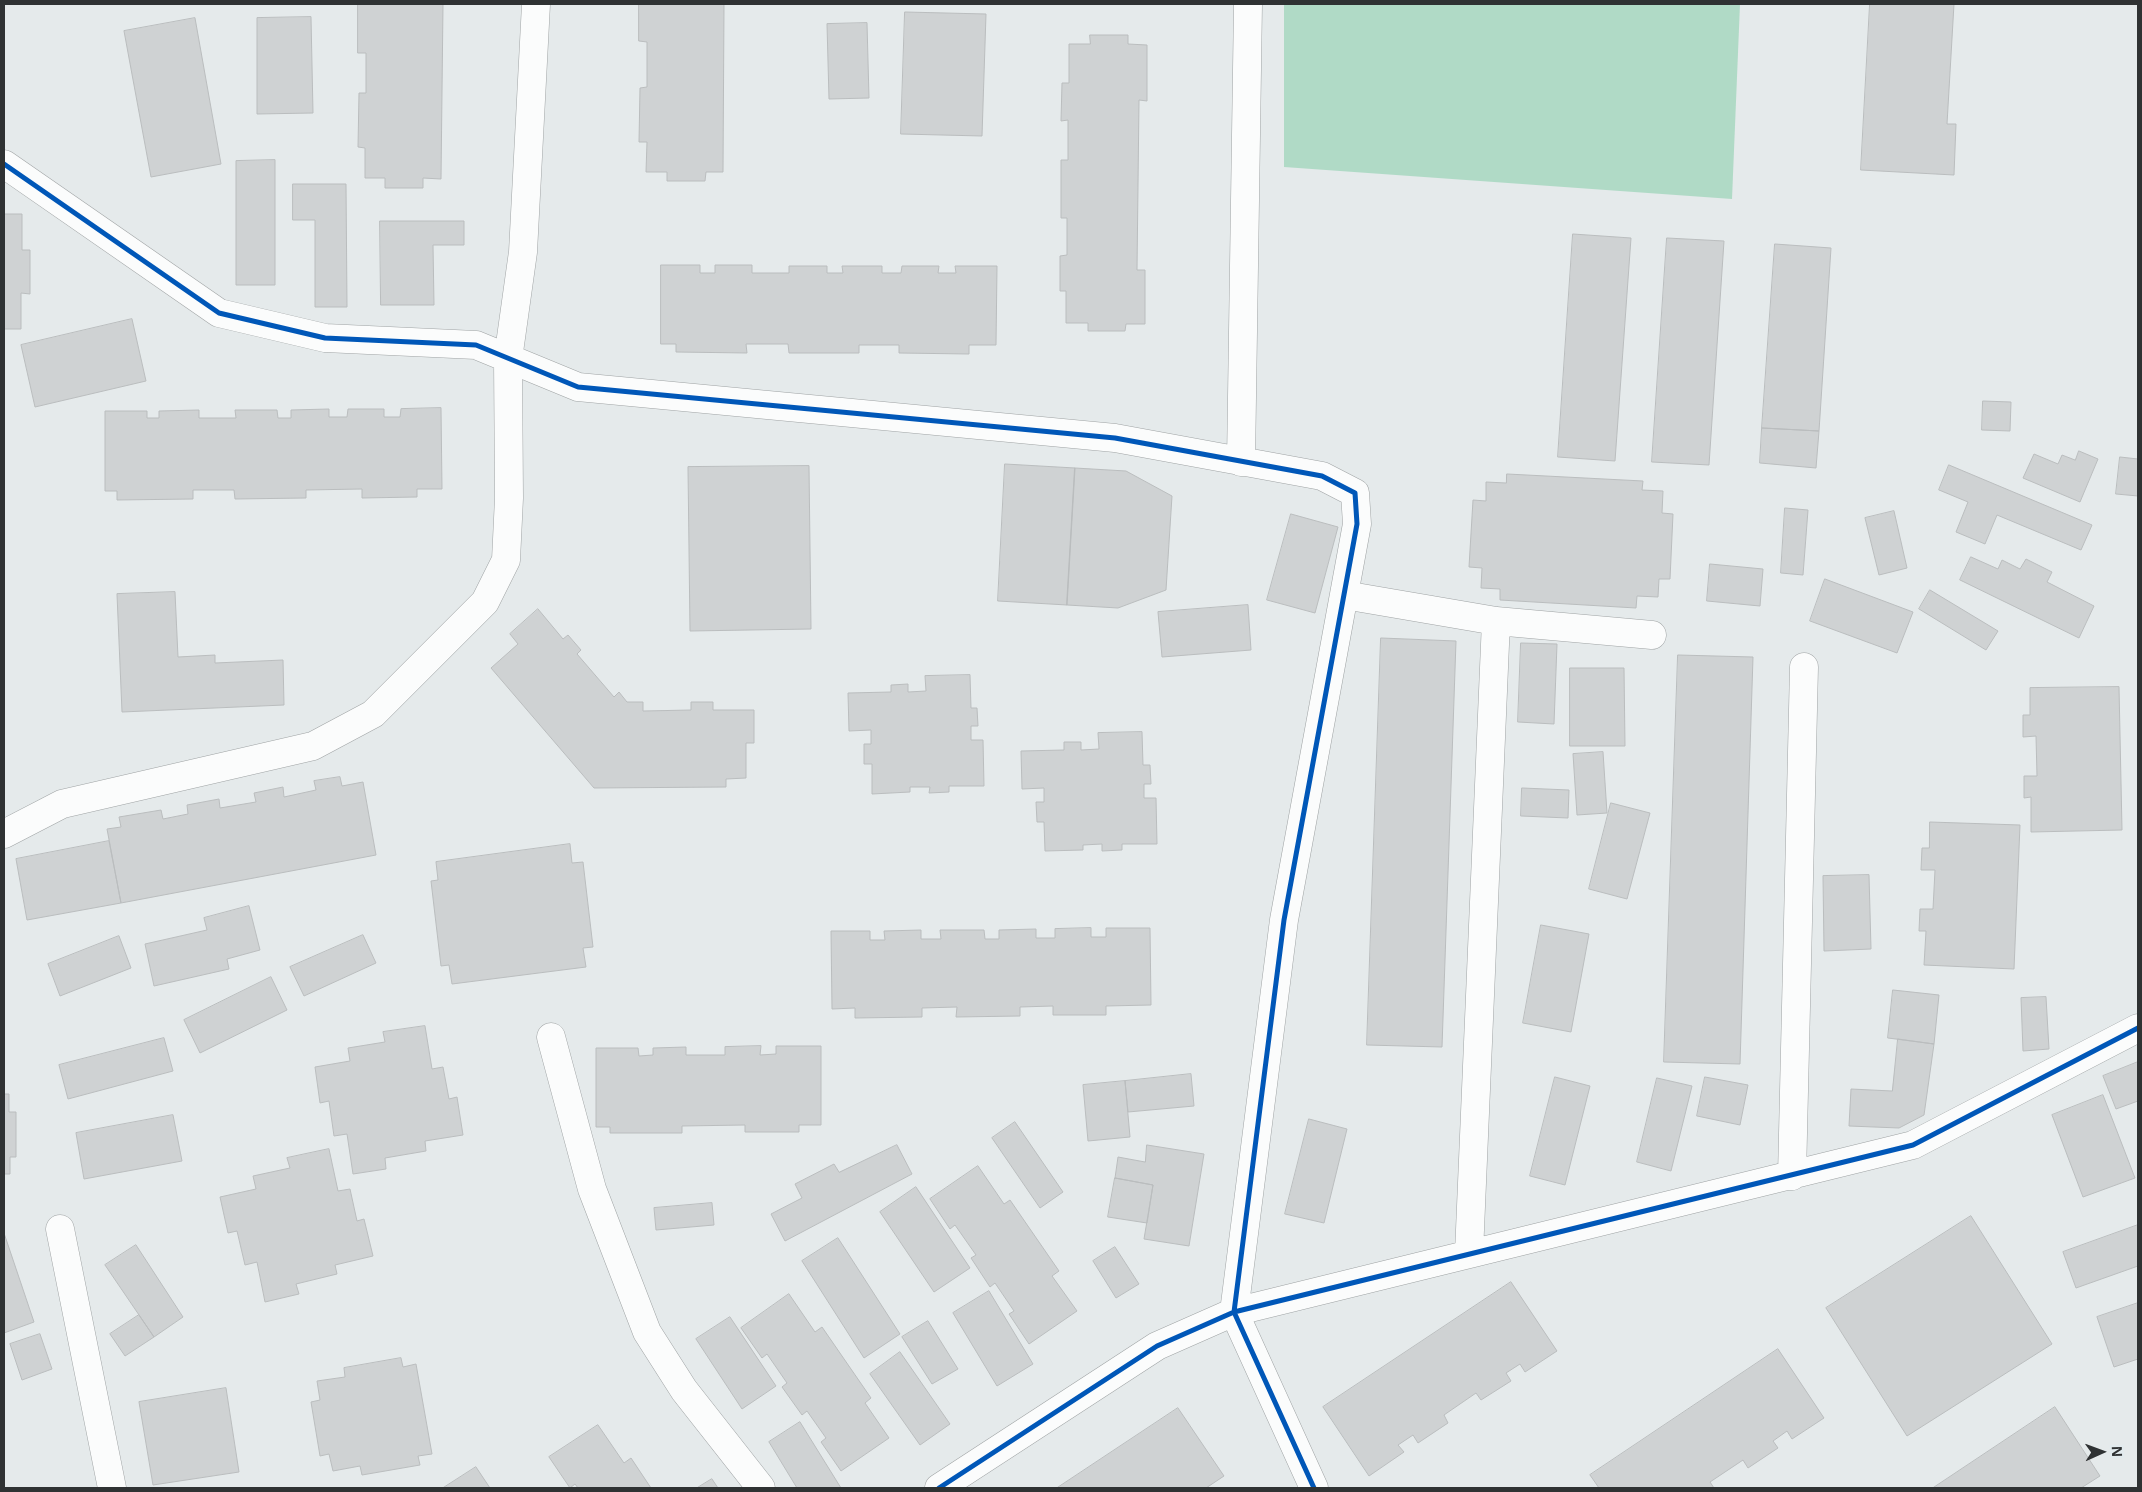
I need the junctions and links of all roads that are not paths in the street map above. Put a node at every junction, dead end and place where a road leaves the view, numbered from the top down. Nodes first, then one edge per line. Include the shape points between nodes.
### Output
1 (536, 4) edge
2 (1248, 4) edge
3 (4, 164) edge
4 (508, 359) junction
5 (1241, 462) junction
6 (1344, 595) junction
7 (1496, 621) junction
8 (1652, 635) dead end
9 (1804, 667) dead end
10 (4, 834) edge
11 (2138, 1028) edge
12 (551, 1037) dead end
13 (1792, 1176) junction
14 (60, 1229) dead end
15 (1470, 1252) junction
16 (1234, 1312) junction
17 (112, 1488) edge
18 (761, 1488) edge
19 (939, 1488) edge
20 (1314, 1488) edge

1 - 4 street via 523,252
2 - 5 street
3 - 4 street via 218,313 324,338 476,345
4 - 5 street via 578,387 1115,438
4 - 10 street via 506,560 485,602 373,714 313,746 62,804
5 - 6 street via 1322,476 1355,493 1357,524
6 - 7 street
6 - 16 street via 1284,920
7 - 8 street
7 - 15 street
9 - 13 street
11 - 13 street via 1913,1144
12 - 18 street via 592,1189 647,1332 684,1390
13 - 15 street
14 - 17 street
15 - 16 street
16 - 19 street via 1157,1346
16 - 20 street

